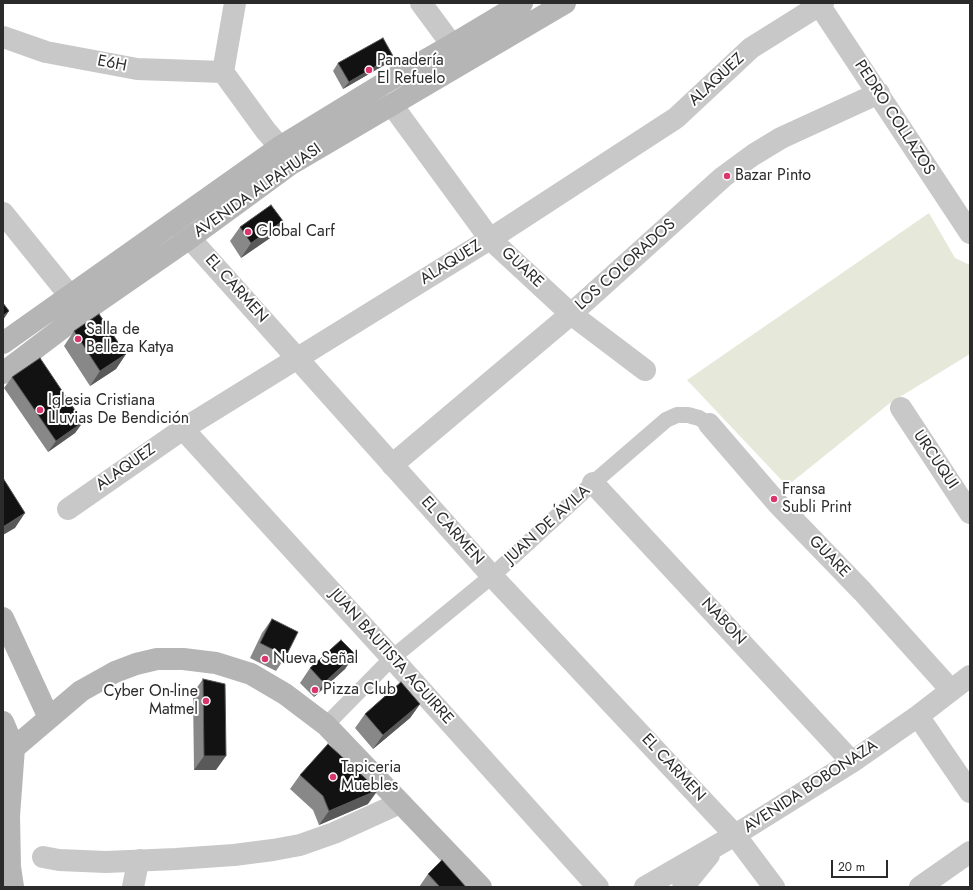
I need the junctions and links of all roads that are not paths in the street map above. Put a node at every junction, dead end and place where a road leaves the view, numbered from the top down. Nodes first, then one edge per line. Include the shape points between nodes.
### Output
1 (235, 3) edge
2 (421, 3) edge
3 (522, 3) edge
4 (566, 3) edge
5 (820, 4) edge
6 (3, 37) edge
7 (452, 45) junction
8 (223, 72) junction
9 (879, 93) junction
10 (392, 105) junction
11 (280, 147) junction
12 (3, 213) edge
13 (174, 221) junction
14 (970, 233) edge
15 (190, 238) junction
16 (490, 239) junction
17 (70, 296) junction
18 (571, 314) junction
19 (3, 343) edge
20 (298, 358) junction
21 (645, 370) dead end
22 (3, 373) edge
23 (901, 408) dead end
24 (709, 424) joint
25 (183, 429) junction
26 (392, 465) junction
27 (593, 483) junction
28 (68, 509) dead end
29 (970, 513) edge
30 (492, 576) junction
31 (3, 618) edge
32 (392, 658) junction
33 (970, 676) edge
34 (951, 690) junction
35 (918, 716) junction
36 (49, 718) junction
37 (3, 722) edge
38 (326, 725) junction
39 (14, 748) junction
40 (852, 762) junction
41 (970, 792) edge
42 (400, 803) junction
43 (736, 835) junction
44 (716, 846) junction
45 (970, 852) edge
46 (43, 857) dead end
47 (140, 860) junction
48 (14, 887) edge
49 (133, 887) edge
50 (482, 887) edge
51 (598, 887) edge
52 (645, 887) edge
53 (683, 887) edge
54 (774, 887) edge
55 (920, 887) edge

1 - 8 street
2 - 7 street
3 - 7 main road, AVENIDA ALPAHUASI
4 - 10 main road, AVENIDA ALPAHUASI
5 - 9 street, PEDRO COLLAZOS
5 - 16 street, ALAQUEZ via 751,48 676,118
6 - 8 street, E6H via 46,52 137,69
7 - 11 main road, AVENIDA ALPAHUASI
8 - 11 street
9 - 14 street, PEDRO COLLAZOS
9 - 18 street, LOS COLORADOS via 781,138 753,155 723,177
10 - 15 main road, AVENIDA ALPAHUASI via 291,164
10 - 16 street, GUARE
11 - 13 main road, AVENIDA ALPAHUASI
12 - 17 street
13 - 15 street, EL CARMEN
13 - 17 main road, AVENIDA ALPAHUASI
15 - 20 street, EL CARMEN
15 - 22 main road, AVENIDA ALPAHUASI via 86,310
16 - 18 street, GUARE
16 - 20 street, ALAQUEZ
17 - 19 main road, AVENIDA ALPAHUASI
18 - 21 street, GUARE
18 - 26 street, LOS COLORADOS
20 - 25 street, ALAQUEZ
20 - 26 street, EL CARMEN
23 - 29 street, URCUQUI
24 - 27 street, JUAN DE ÁVILA via 688,415 677,415 666,420
24 - 34 street, GUARE via 778,504 863,592
25 - 28 street, ALAQUEZ
25 - 32 street, JUAN BAUTISTA AGUIRRE
26 - 30 street, EL CARMEN
27 - 30 street, JUAN DE ÁVILA
27 - 40 street, NABON
30 - 32 street, JUAN DE ÁVILA
30 - 43 street, EL CARMEN
31 - 36 main road
32 - 38 street, JUAN DE ÁVILA
32 - 51 street, JUAN BAUTISTA AGUIRRE
33 - 34 street, AVENIDA BOBONAZA
34 - 35 street, AVENIDA BOBONAZA
35 - 40 street, AVENIDA BOBONAZA
35 - 41 street
36 - 38 main road via 81,691 114,672 157,659 183,659 216,663 251,674 285,694
36 - 39 main road
37 - 39 main road
38 - 42 main road
39 - 48 main road via 9,816 10,867
40 - 43 street, AVENIDA BOBONAZA
42 - 47 street via 334,833 300,845 234,855
42 - 50 main road
43 - 44 street, AVENIDA BOBONAZA
43 - 54 street, EL CARMEN
44 - 52 street, AVENIDA BOBONAZA
44 - 53 street
45 - 55 street
46 - 47 street via 59,860
47 - 49 street

